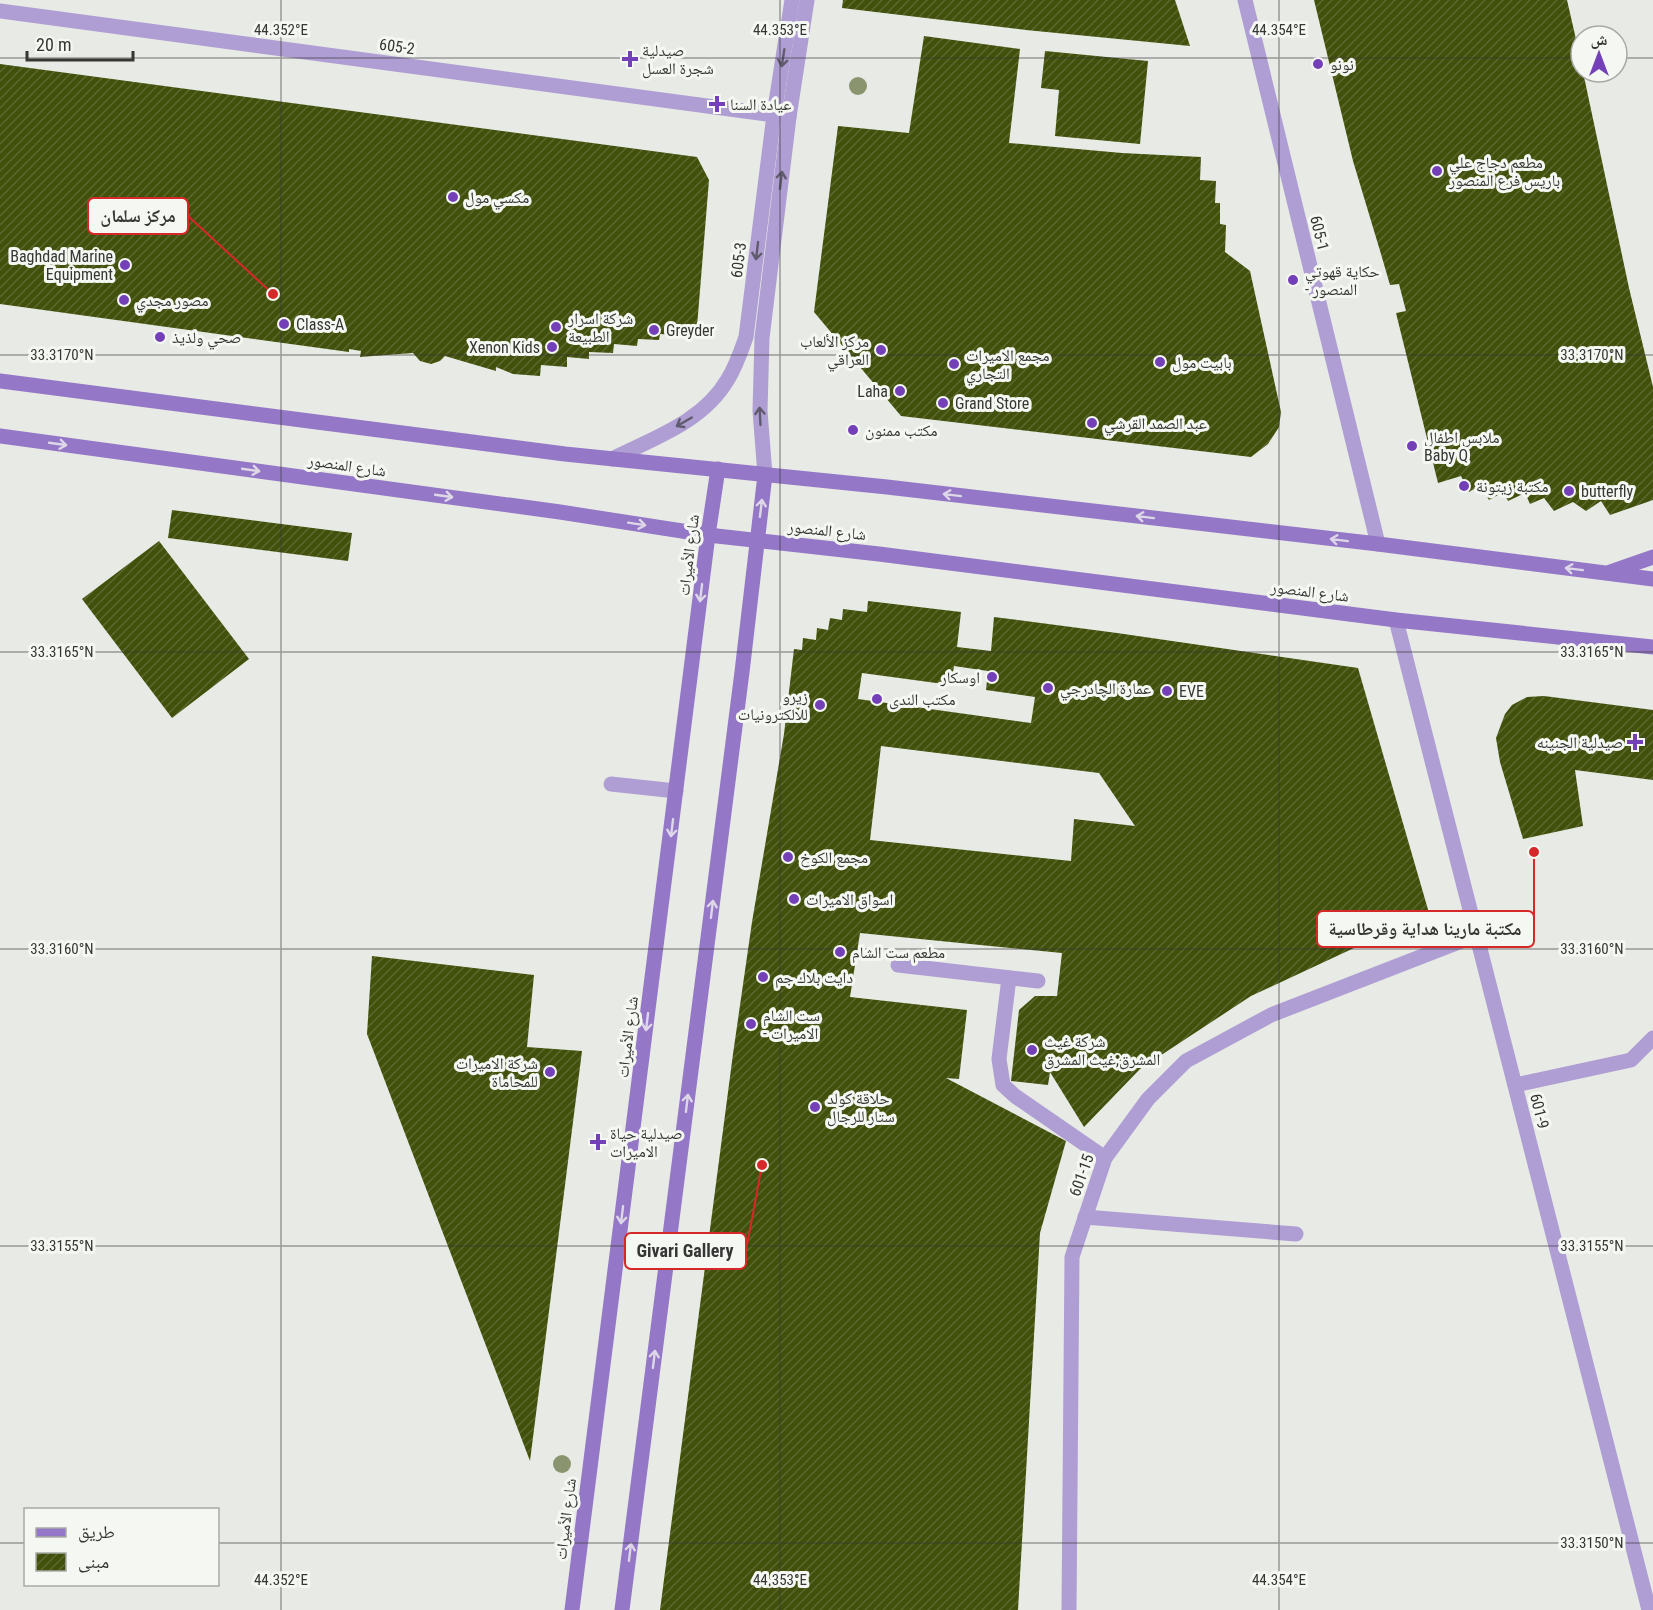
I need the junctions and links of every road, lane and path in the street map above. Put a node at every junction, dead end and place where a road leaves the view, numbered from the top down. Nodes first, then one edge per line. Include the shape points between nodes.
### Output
1 (792, 0) edge
2 (807, 0) edge
3 (1245, 0) edge
4 (0, 11) edge
5 (781, 116) junction
6 (0, 381) edge
7 (0, 436) edge
8 (612, 459) junction
9 (718, 469) junction
10 (765, 475) junction
11 (708, 535) junction
12 (757, 541) junction
13 (1378, 544) junction
14 (1653, 557) edge
15 (1607, 573) junction
16 (1653, 579) edge
17 (1396, 620) junction
18 (1653, 647) edge
19 (611, 784) dead end
20 (676, 791) junction
21 (1477, 935) junction
22 (898, 965) dead end
23 (1010, 978) junction
24 (1038, 981) dead end
25 (1653, 1038) edge
26 (1515, 1085) junction
27 (1105, 1158) junction
28 (1085, 1216) junction
29 (1296, 1234) dead end
30 (572, 1610) edge
31 (622, 1610) edge
32 (1069, 1610) edge
33 (1649, 1610) edge

1 -> 5 street, 605-3
2 - 5 street, 605-3
3 - 13 street, 605-1
4 - 5 street, 605-2
5 -> 8 street, 605-3 via 746,337 738,360 724,386 705,408
10 -> 5 street, 605-3 via 760,411 762,338
6 - 8 main road
7 -> 11 main road, شارع المنصور
8 - 9 main road
9 - 10 main road
9 - 11 main road, شارع الأميرات
12 -> 10 main road
13 -> 10 main road
11 - 12 main road, شارع المنصور
11 -> 20 main road, شارع الأميرات
12 - 17 main road, شارع المنصور
31 -> 12 main road
15 -> 13 main road
14 - 15 main road
15 - 16 main road
17 - 18 main road, شارع المنصور
17 - 21 street, 601-9
19 - 20 street
20 -> 30 main road, شارع الأميرات
21 - 26 street, 601-9
21 - 27 street, 601-15 via 1271,1015 1185,1061 1148,1100
22 - 23 street
23 - 24 street
23 - 27 street via 999,1059 1004,1085
25 - 26 street via 1631,1060
26 - 33 street, 601-9
27 - 28 street, 601-15
28 - 29 street
28 - 32 street, 601-15 via 1072,1257

